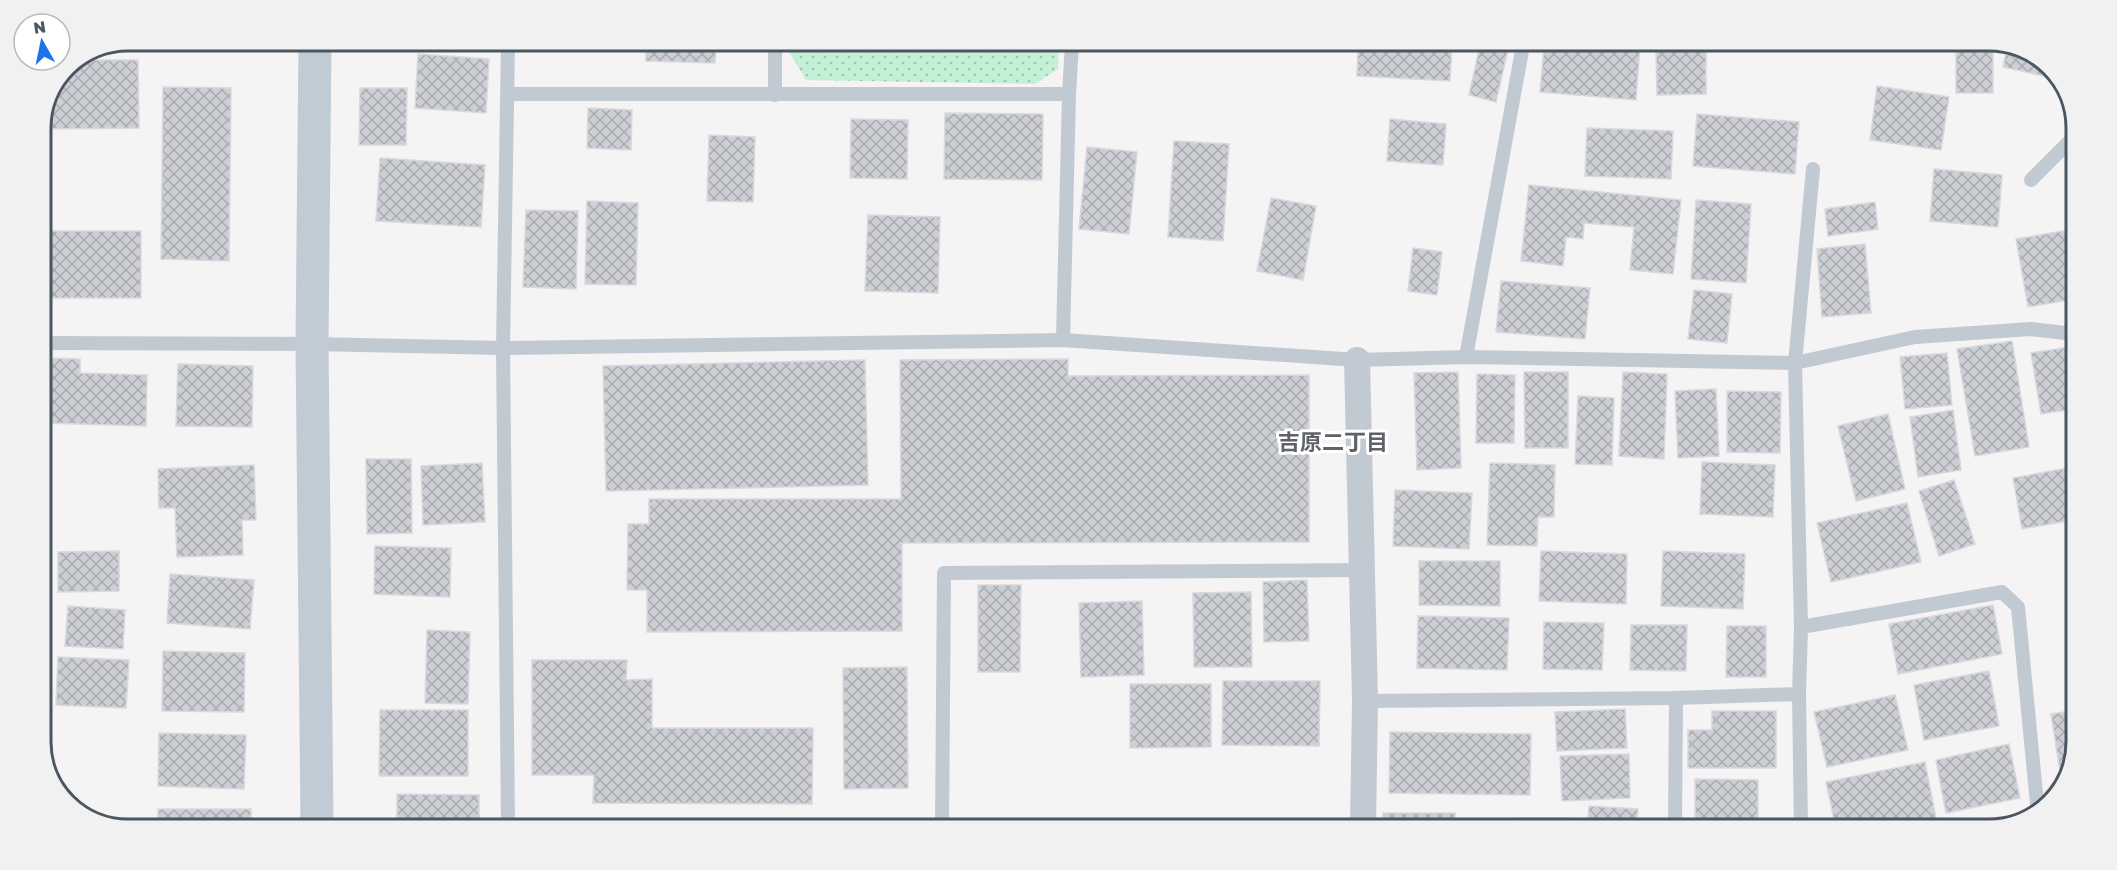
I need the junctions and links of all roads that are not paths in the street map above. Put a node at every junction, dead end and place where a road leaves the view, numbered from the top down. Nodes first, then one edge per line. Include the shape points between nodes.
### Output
1 (315, 51) edge
2 (508, 51) edge
3 (775, 51) edge
4 (1072, 51) edge
5 (1522, 51) edge
6 (508, 94) junction
7 (1069, 94) junction
8 (775, 95) junction
9 (2066, 145) edge
10 (1813, 169) dead end
11 (2031, 180) dead end
12 (2066, 333) edge
13 (1063, 340) junction
14 (51, 343) edge
15 (312, 344) junction
16 (503, 348) junction
17 (1466, 357) junction
18 (1357, 360) junction
19 (1796, 363) junction
20 (1362, 570) junction
21 (1801, 627) junction
22 (1799, 694) junction
23 (1676, 698) junction
24 (1365, 701) junction
25 (2037, 802) edge
26 (317, 819) edge
27 (508, 819) edge
28 (942, 819) edge
29 (1363, 819) edge
30 (1676, 819) edge
31 (1801, 819) edge

1 - 15 street
2 - 6 lane
3 - 8 lane
4 - 7 lane
5 - 17 lane
6 - 8 lane
6 - 16 lane
7 - 8 lane
7 - 13 lane
9 - 11 lane
10 - 19 lane
12 - 19 lane via 2031,328 1915,337
13 - 16 lane
13 - 18 lane
14 - 15 lane
15 - 16 lane
15 - 26 street
16 - 27 lane
17 - 18 lane
17 - 19 lane
18 - 20 street
19 - 21 lane
20 - 24 street
20 - 28 lane via 944,573
21 - 22 lane
21 - 25 lane via 2002,592 2018,607
22 - 23 lane
22 - 31 lane
23 - 24 lane
23 - 30 lane
24 - 29 street

